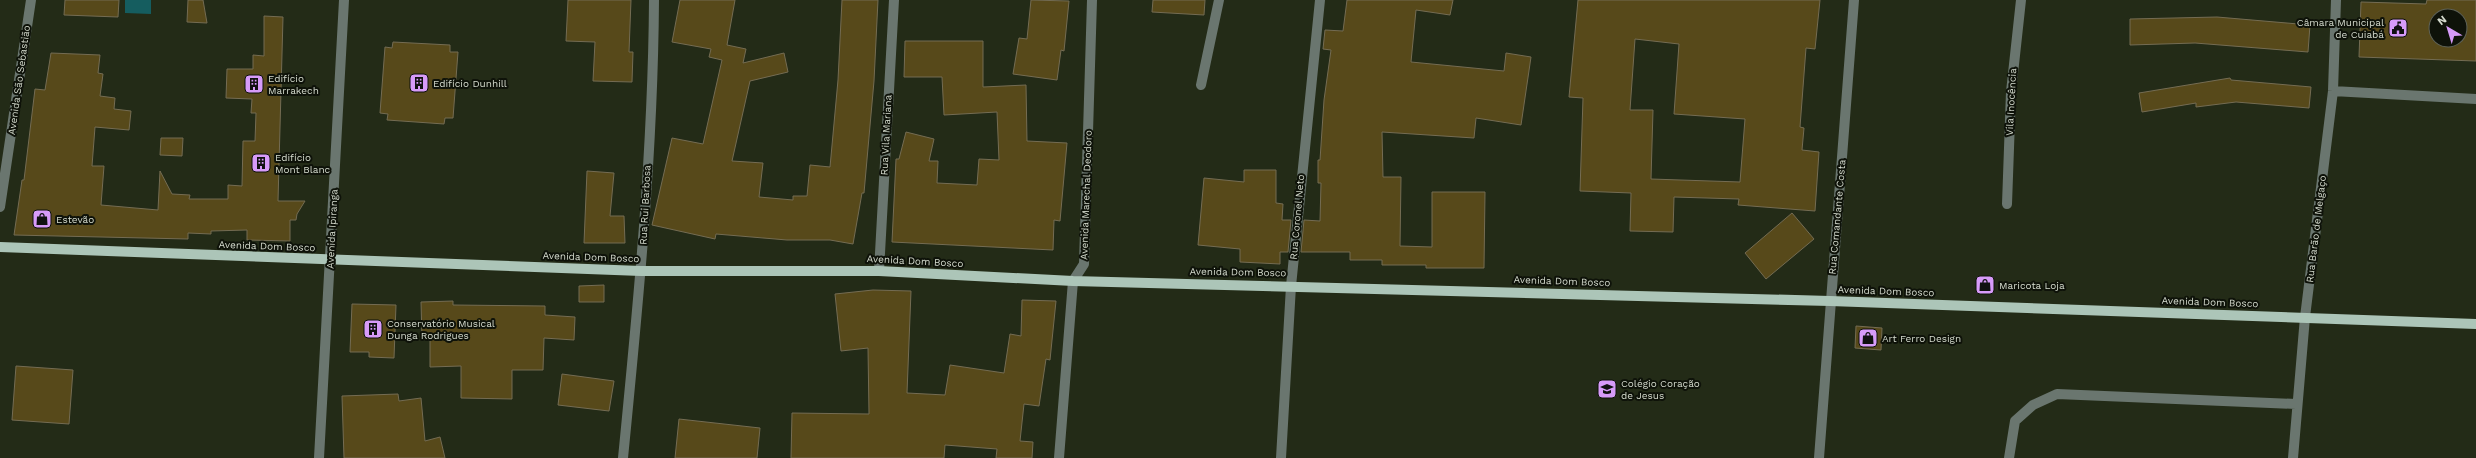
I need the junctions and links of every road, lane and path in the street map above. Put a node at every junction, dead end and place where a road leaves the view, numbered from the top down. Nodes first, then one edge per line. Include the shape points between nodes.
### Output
1 (30, 0) edge
2 (344, 0) edge
3 (654, 0) edge
4 (894, 0) edge
5 (1092, 0) edge
6 (1219, 0) edge
7 (1320, 0) edge
8 (1854, 0) edge
9 (2021, 0) edge
10 (2336, 0) edge
11 (1201, 85) dead end
12 (2333, 91) junction
13 (2476, 99) edge
14 (2007, 204) dead end
15 (0, 207) edge
16 (0, 247) edge
17 (330, 260) junction
18 (642, 271) junction
19 (879, 271) junction
20 (1073, 281) junction
21 (1291, 286) junction
22 (1830, 301) junction
23 (2305, 317) junction
24 (2476, 324) edge
25 (2296, 404) junction
26 (319, 458) edge
27 (623, 458) edge
28 (1059, 458) edge
29 (1281, 458) edge
30 (1819, 458) edge
31 (2009, 458) edge
32 (2293, 458) edge

1 - 15 street, Avenida São Sebastião
2 - 17 street, Avenida Ipiranga
3 - 18 street, Rua Rui Barbosa via 654,64
4 - 19 street, Rua Vila Mariana
5 - 20 street, Avenida Marechal Deodoro via 1084,264
6 - 11 street
7 - 21 street, Rua Coronel Neto
8 - 22 street, Rua Comandante Costa
9 - 14 street, Vila Inocência via 2011,92
10 - 12 street, Rua Barão de Melgaço
12 - 13 street
12 - 23 street, Rua Barão de Melgaço
16 - 17 main road, Avenida Dom Bosco
17 - 18 main road, Avenida Dom Bosco
17 - 26 street, Avenida Ipiranga
18 - 19 main road, Avenida Dom Bosco
18 - 27 street, Rua Rui Barbosa
19 - 20 main road, Avenida Dom Bosco
20 - 21 main road, Avenida Dom Bosco
20 - 28 street, Avenida Marechal Deodoro
21 - 22 main road, Avenida Dom Bosco
21 - 29 street, Rua Coronel Neto
22 - 23 main road, Avenida Dom Bosco
22 - 30 street, Rua Comandante Costa
23 - 24 main road, Avenida Dom Bosco
23 - 25 street, Rua Barão de Melgaço
25 - 31 street via 2057,394 2033,405 2015,421
25 - 32 street, Rua Barão de Melgaço

